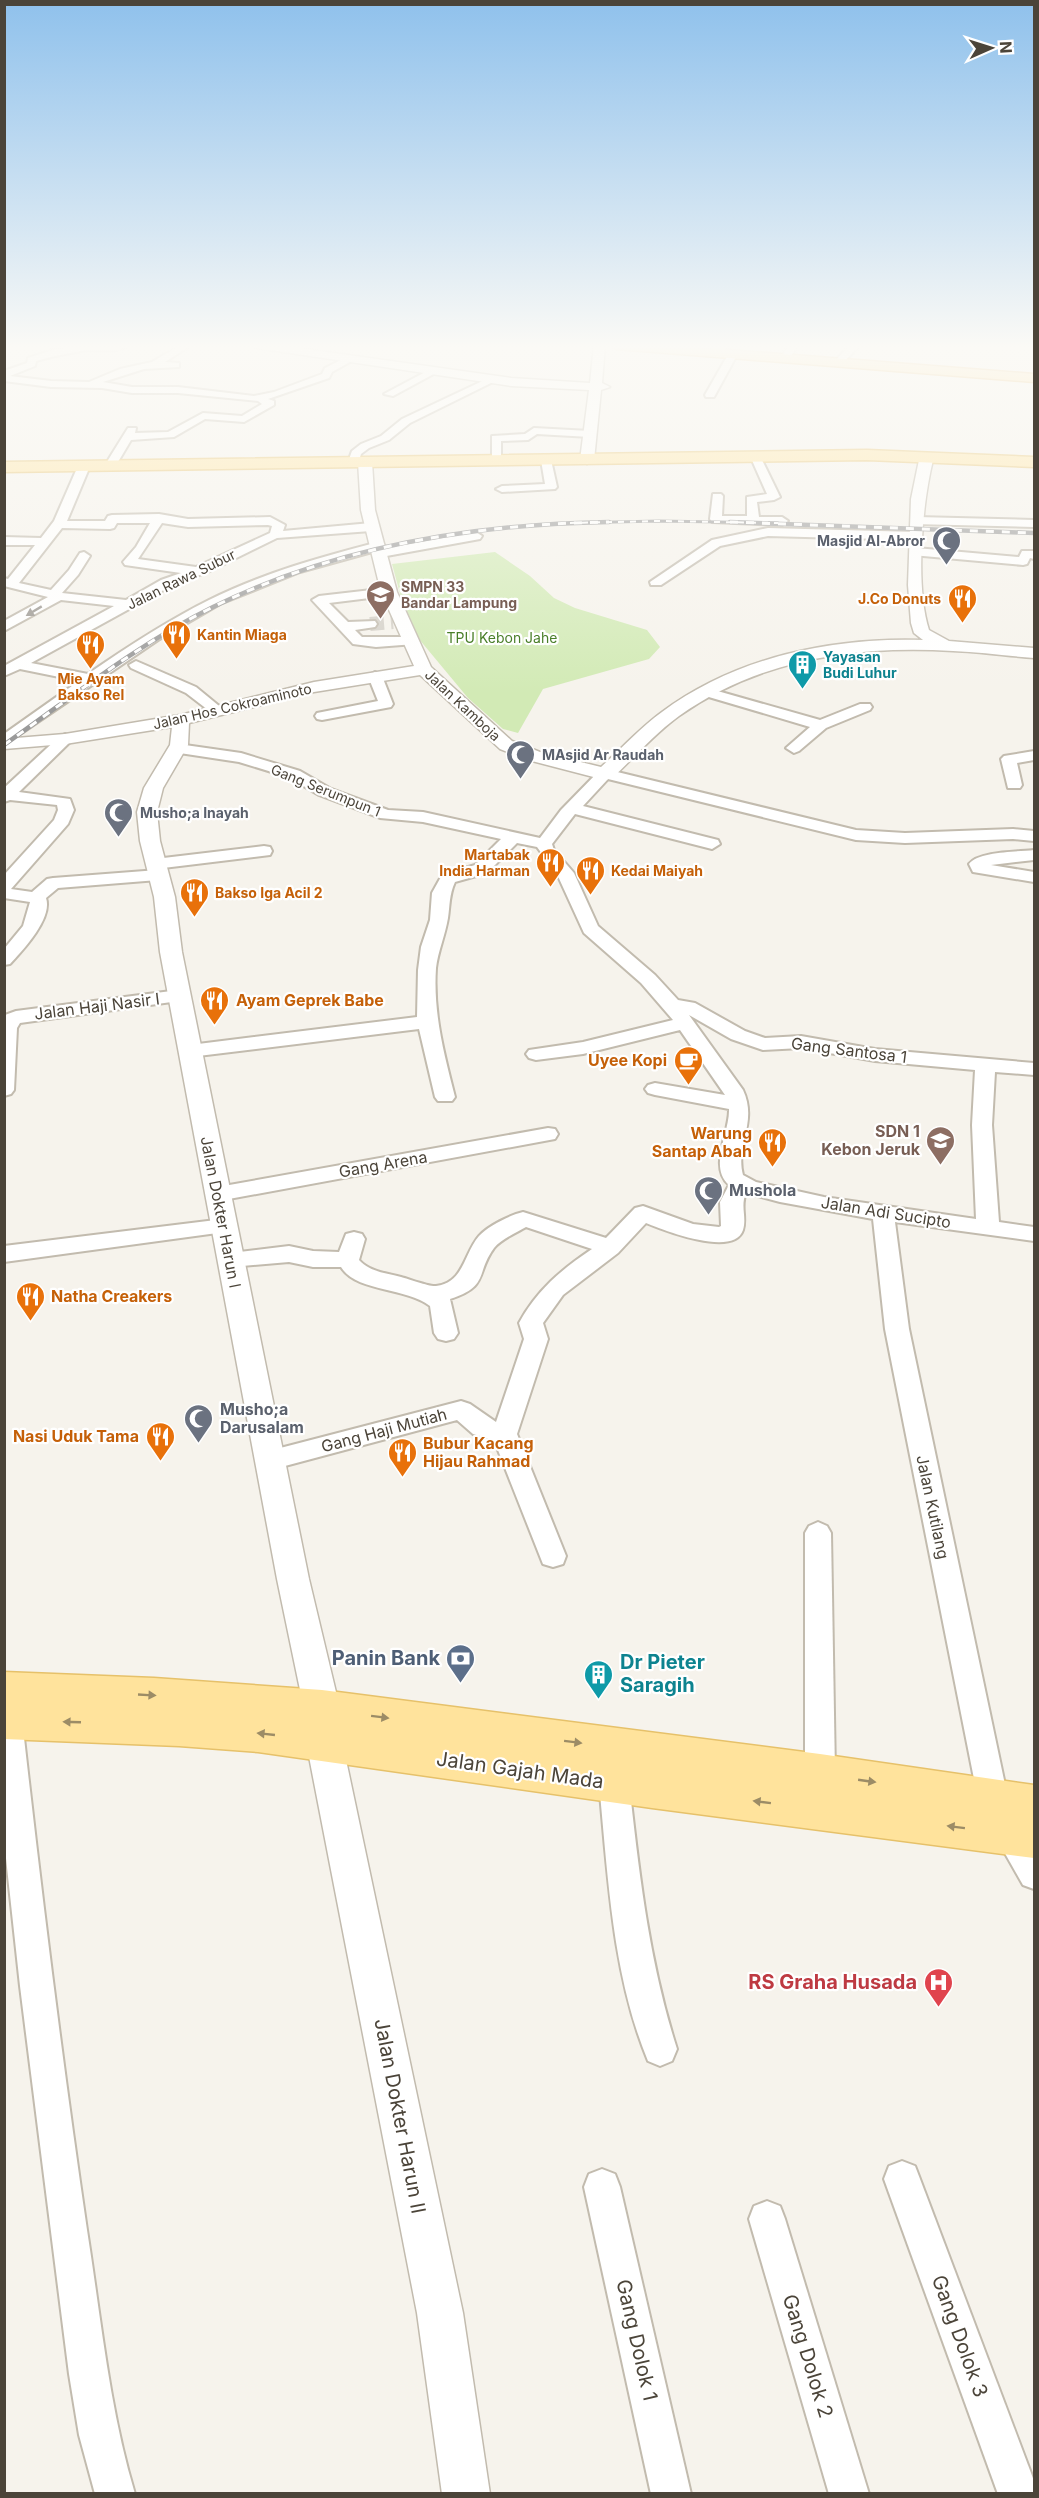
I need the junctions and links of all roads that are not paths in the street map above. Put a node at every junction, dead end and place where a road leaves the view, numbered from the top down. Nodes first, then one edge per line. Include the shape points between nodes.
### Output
1 (113, 462) edge
2 (359, 462) junction
3 (417, 462) edge
4 (546, 462) edge
5 (758, 462) edge
6 (910, 462) edge
7 (925, 462) edge
8 (983, 462) edge
9 (1012, 462) edge
10 (1035, 463) edge
11 (111, 465) junction
12 (4, 466) edge
13 (84, 466) junction
14 (915, 478) junction
15 (502, 484) dead end
16 (717, 496) dead end
17 (159, 518) junction
18 (753, 520) junction
19 (58, 524) junction
20 (1035, 524) edge
21 (371, 526) junction
22 (909, 526) junction
23 (275, 535) junction
24 (476, 536) dead end
25 (4, 541) edge
26 (44, 542) junction
27 (916, 552) junction
28 (381, 554) junction
29 (1035, 555) edge
30 (84, 556) dead end
31 (195, 572) junction
32 (223, 575) dead end
33 (656, 582) dead end
34 (10, 585) edge
35 (389, 592) junction
36 (56, 595) junction
37 (129, 604) junction
38 (370, 624) tunnel mouth
39 (4, 627) edge
40 (343, 627) junction
41 (192, 630) dead end
42 (410, 641) junction
43 (901, 643) junction
44 (945, 645) junction
45 (1035, 653) edge
46 (152, 655) dead end
47 (18, 664) junction
48 (424, 669) junction
49 (4, 672) edge
50 (375, 676) junction
51 (86, 678) dead end
52 (707, 692) junction
53 (865, 707) dead end
54 (73, 709) dead end
55 (218, 710) junction
56 (322, 716) dead end
57 (180, 720) junction
58 (821, 725) junction
59 (65, 738) junction
60 (41, 741) junction
61 (4, 742) edge
62 (178, 748) junction
63 (794, 748) dead end
64 (1035, 756) edge
65 (605, 774) junction
66 (1014, 785) dead end
67 (6, 796) edge
68 (572, 808) junction
69 (1035, 836) edge
70 (513, 837) junction
71 (544, 844) junction
72 (712, 844) dead end
73 (264, 851) dead end
74 (1035, 855) edge
75 (157, 869) junction
76 (1035, 877) edge
77 (4, 886) edge
78 (4, 893) edge
79 (36, 898) junction
80 (4, 960) edge
81 (179, 996) junction
82 (672, 1005) junction
83 (427, 1022) junction
84 (684, 1023) junction
85 (190, 1051) junction
86 (536, 1054) dead end
87 (986, 1064) junction
88 (1035, 1069) edge
89 (655, 1089) dead end
90 (4, 1090) edge
91 (445, 1097) dead end
92 (739, 1104) junction
93 (548, 1134) dead end
94 (740, 1184) junction
95 (218, 1194) junction
96 (883, 1214) junction
97 (224, 1226) junction
98 (988, 1227) junction
99 (1035, 1234) edge
100 (610, 1248) junction
101 (4, 1254) edge
102 (231, 1259) junction
103 (432, 1296) junction
104 (446, 1333) dead end
105 (504, 1434) junction
106 (270, 1460) junction
107 (818, 1533) dead end
108 (553, 1556) dead end
109 (5, 1710) edge
110 (323, 1725) junction
111 (683, 1774) junction
112 (820, 1774) junction
113 (614, 1783) junction
114 (1018, 1819) edge
115 (1035, 1874) edge
116 (660, 2049) dead end
117 (902, 2179) dead end
118 (602, 2187) dead end
119 (767, 2219) dead end
120 (115, 2493) edge
121 (466, 2493) edge
122 (671, 2493) edge
123 (849, 2493) edge
124 (1019, 2493) edge

1 - 11 street
2 - 3 main road
2 - 11 main road
2 - 21 street, Jalan Kamboja
4 - 15 street via 551,487
5 - 18 street via 774,496 751,499
6 - 14 street
7 - 14 street
8 - 10 main road
9 - 10 main road
11 - 13 main road
12 - 13 main road
13 - 19 street
14 - 22 street
16 - 18 street via 716,519
17 - 19 street via 112,519 110,525
17 - 23 street via 188,523 273,521 279,525
17 - 31 street via 129,562
18 - 22 street
19 - 26 street
20 - 22 street
21 - 23 street, Jalan Rawa Subur
21 - 28 street, Jalan Kamboja
22 - 27 street
22 - 33 street via 768,532 716,543
22 - 43 street via 904,566 909,629
23 - 31 street, Jalan Rawa Subur
24 - 28 street
25 - 26 street
26 - 34 street
27 - 29 street via 1023,561 1026,554
27 - 44 street via 919,628 928,638
28 - 35 street, Jalan Kamboja
28 - 41 street via 265,592
28 - 61 street via 296,569 177,622
30 - 36 street
31 - 32 street
31 - 37 street, Jalan Rawa Subur
34 - 36 street
35 - 40 street via 319,600
35 - 42 street, Jalan Kamboja via 397,621
36 - 37 street
36 -> 39 street
37 - 47 street, Jalan Rawa Subur
38 - 40 street
40 - 42 street via 358,641
42 - 48 street, Jalan Kamboja
43 - 44 street
43 - 52 street via 791,656 752,669
44 - 45 street
46 - 55 street via 132,668 191,690
47 - 49 street, Jalan Rawa Subur
47 - 51 street
48 - 50 street, Jalan Hos Cokroaminoto
48 - 65 street, Jalan Kamboja via 511,747
50 - 55 street, Jalan Hos Cokroaminoto
50 - 56 street via 386,704
52 - 58 street
52 - 65 street via 665,718
53 - 58 street
54 - 60 street via 46,727
55 - 57 street, Jalan Hos Cokroaminoto
57 - 59 street, Jalan Hos Cokroaminoto
57 - 62 street, Jalan Dokter Harun I via 183,731
58 - 63 street
59 - 60 street, Jalan Hos Cokroaminoto
59 - 67 street
60 - 61 street, Jalan Hos Cokroaminoto
62 - 70 street, Gang Serumpun 1 via 241,758 294,774 325,792 386,815 423,817
62 - 75 street, Jalan Dokter Harun I via 155,785 147,812
64 - 66 street via 1009,759
65 - 68 street
65 - 69 street via 856,835
67 - 77 street via 60,801 66,810 59,826
68 - 71 street
68 - 72 street
70 - 71 street, Gang Serumpun 1
70 - 83 street via 482,869 448,879 441,893 440,920 427,970
71 - 82 street via 566,873 590,929
73 - 75 street
74 - 76 street via 977,864 990,871
75 - 79 street via 53,883
75 - 81 street, Jalan Dokter Harun I via 164,891
78 - 79 street
79 - 80 street via 39,908 33,921
81 - 85 street, Jalan Dokter Harun I
81 - 90 street, Jalan Haji Nasir I via 16,1017 7,1028
82 - 84 street
82 - 87 street, Gang Santosa 1 via 688,1007 763,1044 801,1042 875,1055
83 - 85 street
83 - 91 street
84 - 86 street via 583,1048
84 - 92 street
85 - 95 street, Jalan Dokter Harun I
87 - 88 street, Gang Santosa 1
87 - 98 street via 981,1139
89 - 92 street
92 - 94 street via 732,1163 734,1179
93 - 95 street, Gang Arena
94 - 96 street, Jalan Adi Sucipto
94 - 100 street via 731,1202 732,1229 727,1233 700,1234 643,1213
95 - 97 street, Jalan Dokter Harun I
96 - 98 street, Jalan Adi Sucipto
96 - 114 street, Jalan Kutilang via 897,1329
97 - 101 street
97 - 102 street, Jalan Dokter Harun I
98 - 99 street, Jalan Adi Sucipto
100 - 103 street via 522,1219 488,1240 470,1278 454,1289
100 - 105 street via 564,1281 538,1308 531,1323 536,1340
102 - 103 street via 289,1254 313,1259 351,1249 352,1267 362,1275
102 - 106 street, Jalan Dokter Harun I
103 - 104 street via 441,1303
105 - 106 street, Gang Haji Mutiah via 482,1427 467,1412 456,1411
105 - 108 street
106 - 110 street, Jalan Dokter Harun I
107 - 112 street
109 - 110 main road, Jalan Gajah Mada via 179,1727
109 - 120 street via 67,2219 102,2454
110 -> 111 main road, Jalan Gajah Mada
110 - 113 main road, Jalan Gajah Mada
110 - 121 street, Jalan Dokter Harun II via 440,2313
111 - 112 main road, Jalan Gajah Mada
111 - 113 main road, Jalan Gajah Mada
114 -> 111 main road, Jalan Gajah Mada
112 -> 114 main road, Jalan Gajah Mada
113 - 116 street via 632,1944 646,2009
114 - 115 street
117 - 124 street, Gang Dolok 3
118 - 122 street, Gang Dolok 1
119 - 123 street, Gang Dolok 2

